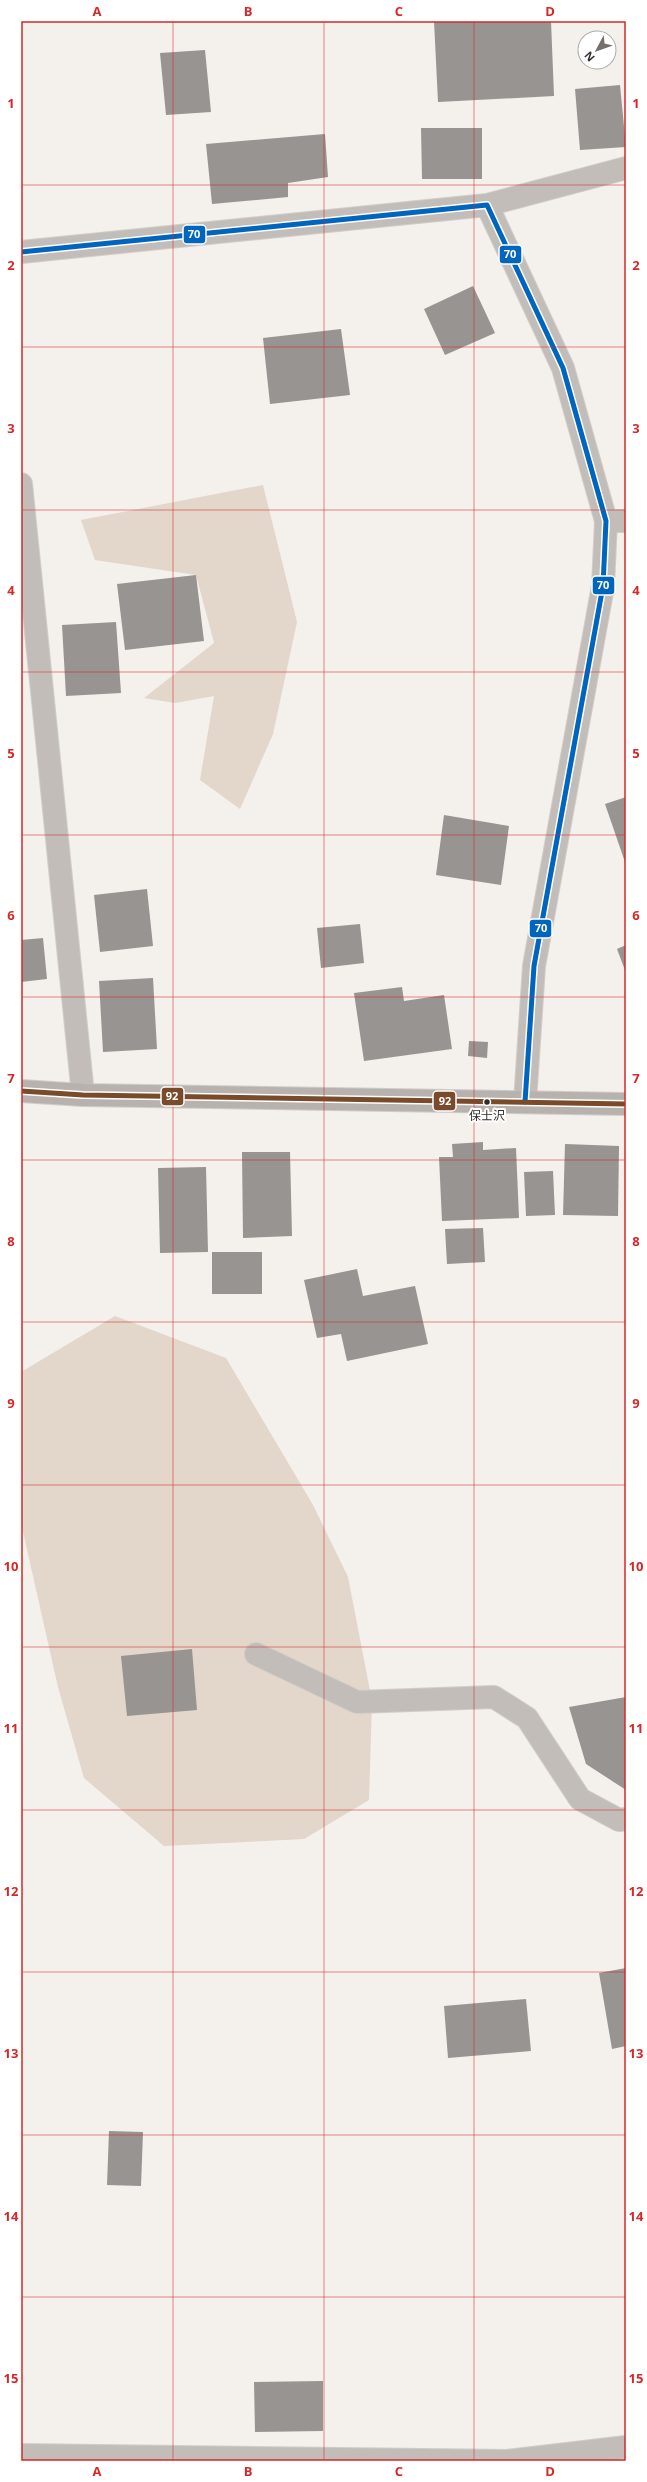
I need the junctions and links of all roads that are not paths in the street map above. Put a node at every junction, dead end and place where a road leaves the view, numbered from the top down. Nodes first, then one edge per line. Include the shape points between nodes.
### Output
1 (626, 168) edge
2 (487, 205) junction
3 (21, 252) edge
4 (21, 484) edge
5 (616, 521) edge
6 (21, 1091) edge
7 (83, 1095) junction
8 (525, 1102) junction
9 (626, 1104) edge
10 (256, 1654) dead end
11 (626, 1819) edge
12 (626, 2447) edge
13 (21, 2455) edge
14 (141, 2459) edge
15 (299, 2459) edge

1 - 2 street
2 - 3 street
2 - 5 street via 563,368
4 - 7 street
5 - 8 street via 534,966
6 - 7 highway
7 - 8 highway
8 - 9 highway
10 - 11 street via 357,1702 494,1697 527,1718 580,1799 619,1820
12 - 15 street via 507,2461
13 - 14 street
14 - 15 street

